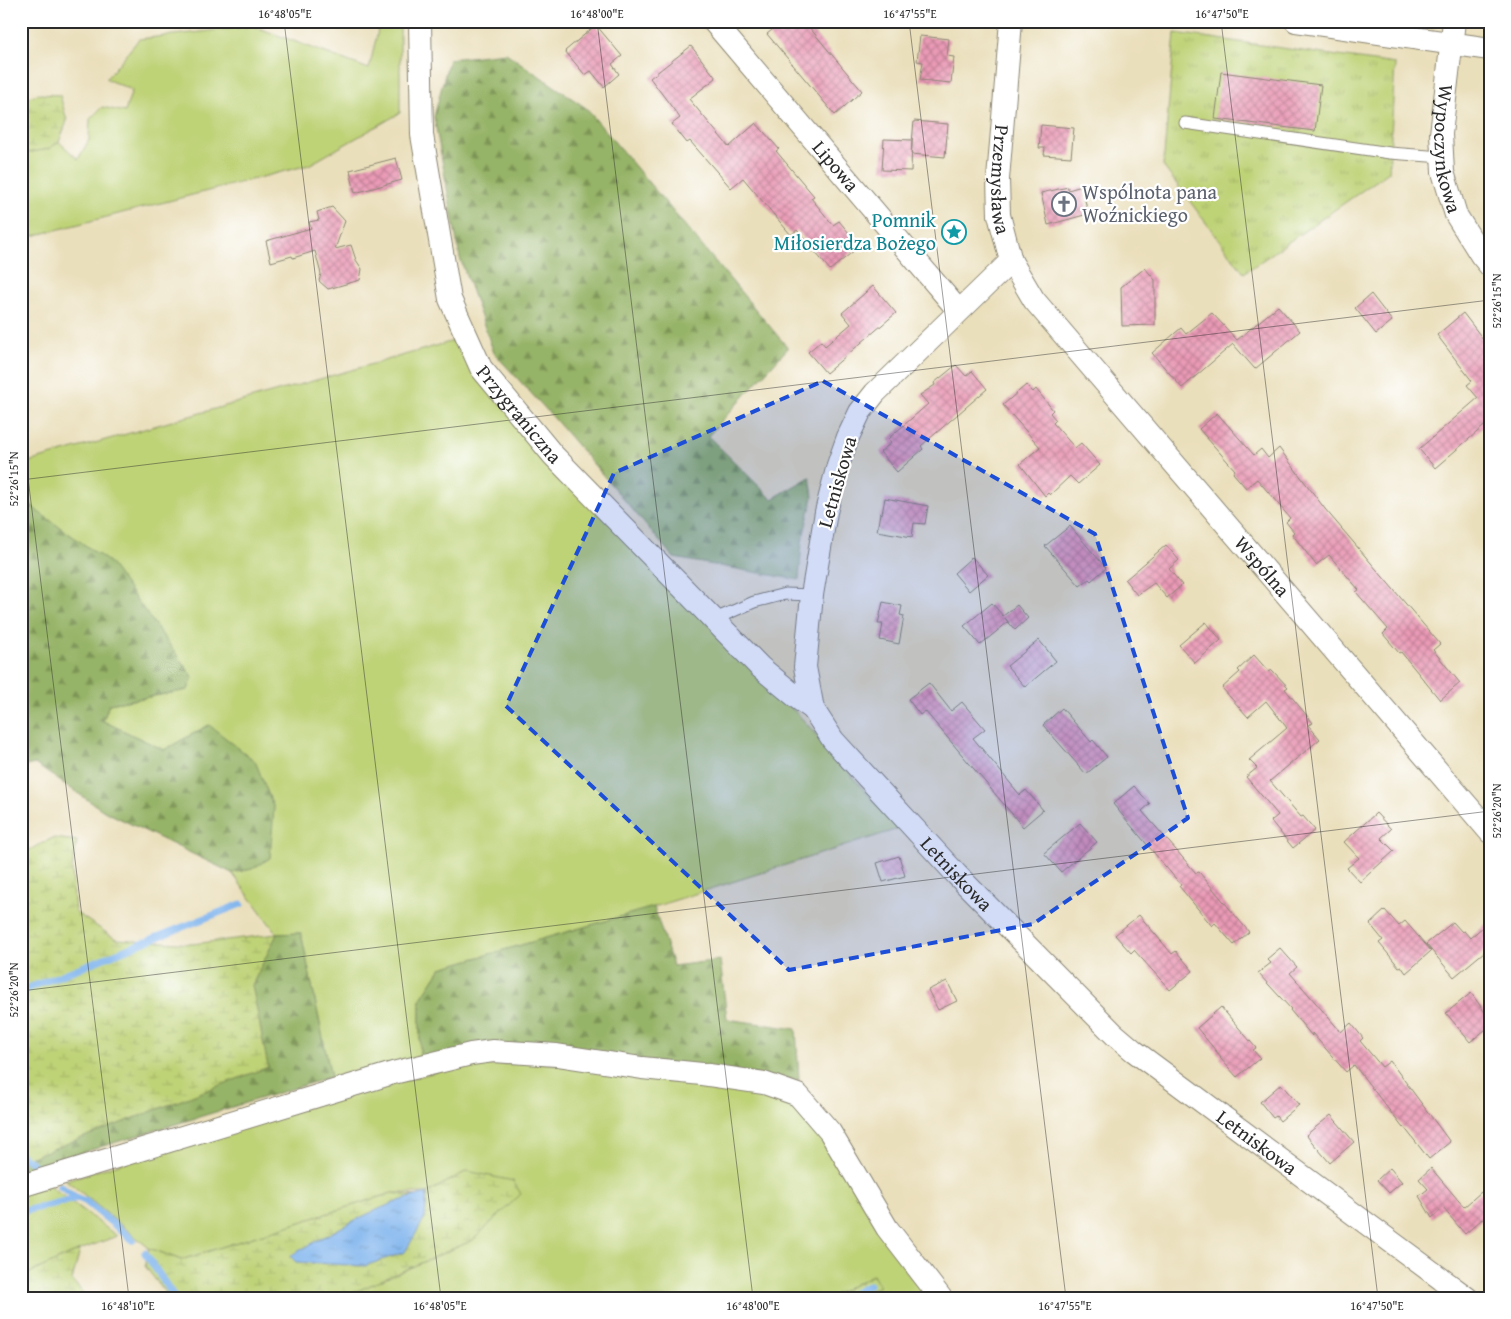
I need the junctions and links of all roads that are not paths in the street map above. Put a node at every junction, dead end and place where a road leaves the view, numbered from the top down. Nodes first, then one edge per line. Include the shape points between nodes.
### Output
1 (420, 21) edge
2 (713, 21) edge
3 (1011, 21) edge
4 (1296, 21) edge
5 (1453, 32) edge
6 (1490, 49) edge
7 (1185, 123) dead end
8 (1442, 157) junction
9 (1011, 261) junction
10 (1490, 266) edge
11 (1034, 300) joint
12 (958, 310) junction
13 (812, 595) junction
14 (715, 619) junction
15 (813, 709) junction
16 (1490, 832) edge
17 (21, 1186) edge
18 (941, 1298) edge
19 (1467, 1298) edge

1 - 14 street, Przygraniczna via 422,135 450,299 481,368 553,455
2 - 12 street, Lipowa
3 - 9 street, Przemysława via 998,179 999,215
4 - 5 street
5 - 6 street
5 - 8 street, Wypoczynkowa via 1441,134
7 - 8 lane via 1390,153
8 - 10 street, Wypoczynkowa via 1443,172 1456,215
9 - 11 street, Przemysława
9 - 12 street, Letniskowa
11 - 16 street, Wspólna
12 - 13 street, Letniskowa via 874,393 860,412 838,465 826,512
13 - 14 lane via 784,594 754,602
13 - 15 street, Letniskowa via 805,667
14 - 15 street, Przygraniczna via 760,667
15 - 19 street, Letniskowa via 833,740 957,875 1114,1034
17 - 18 street via 393,1073 454,1058 493,1051 557,1055 764,1083 798,1096 830,1132 887,1228

